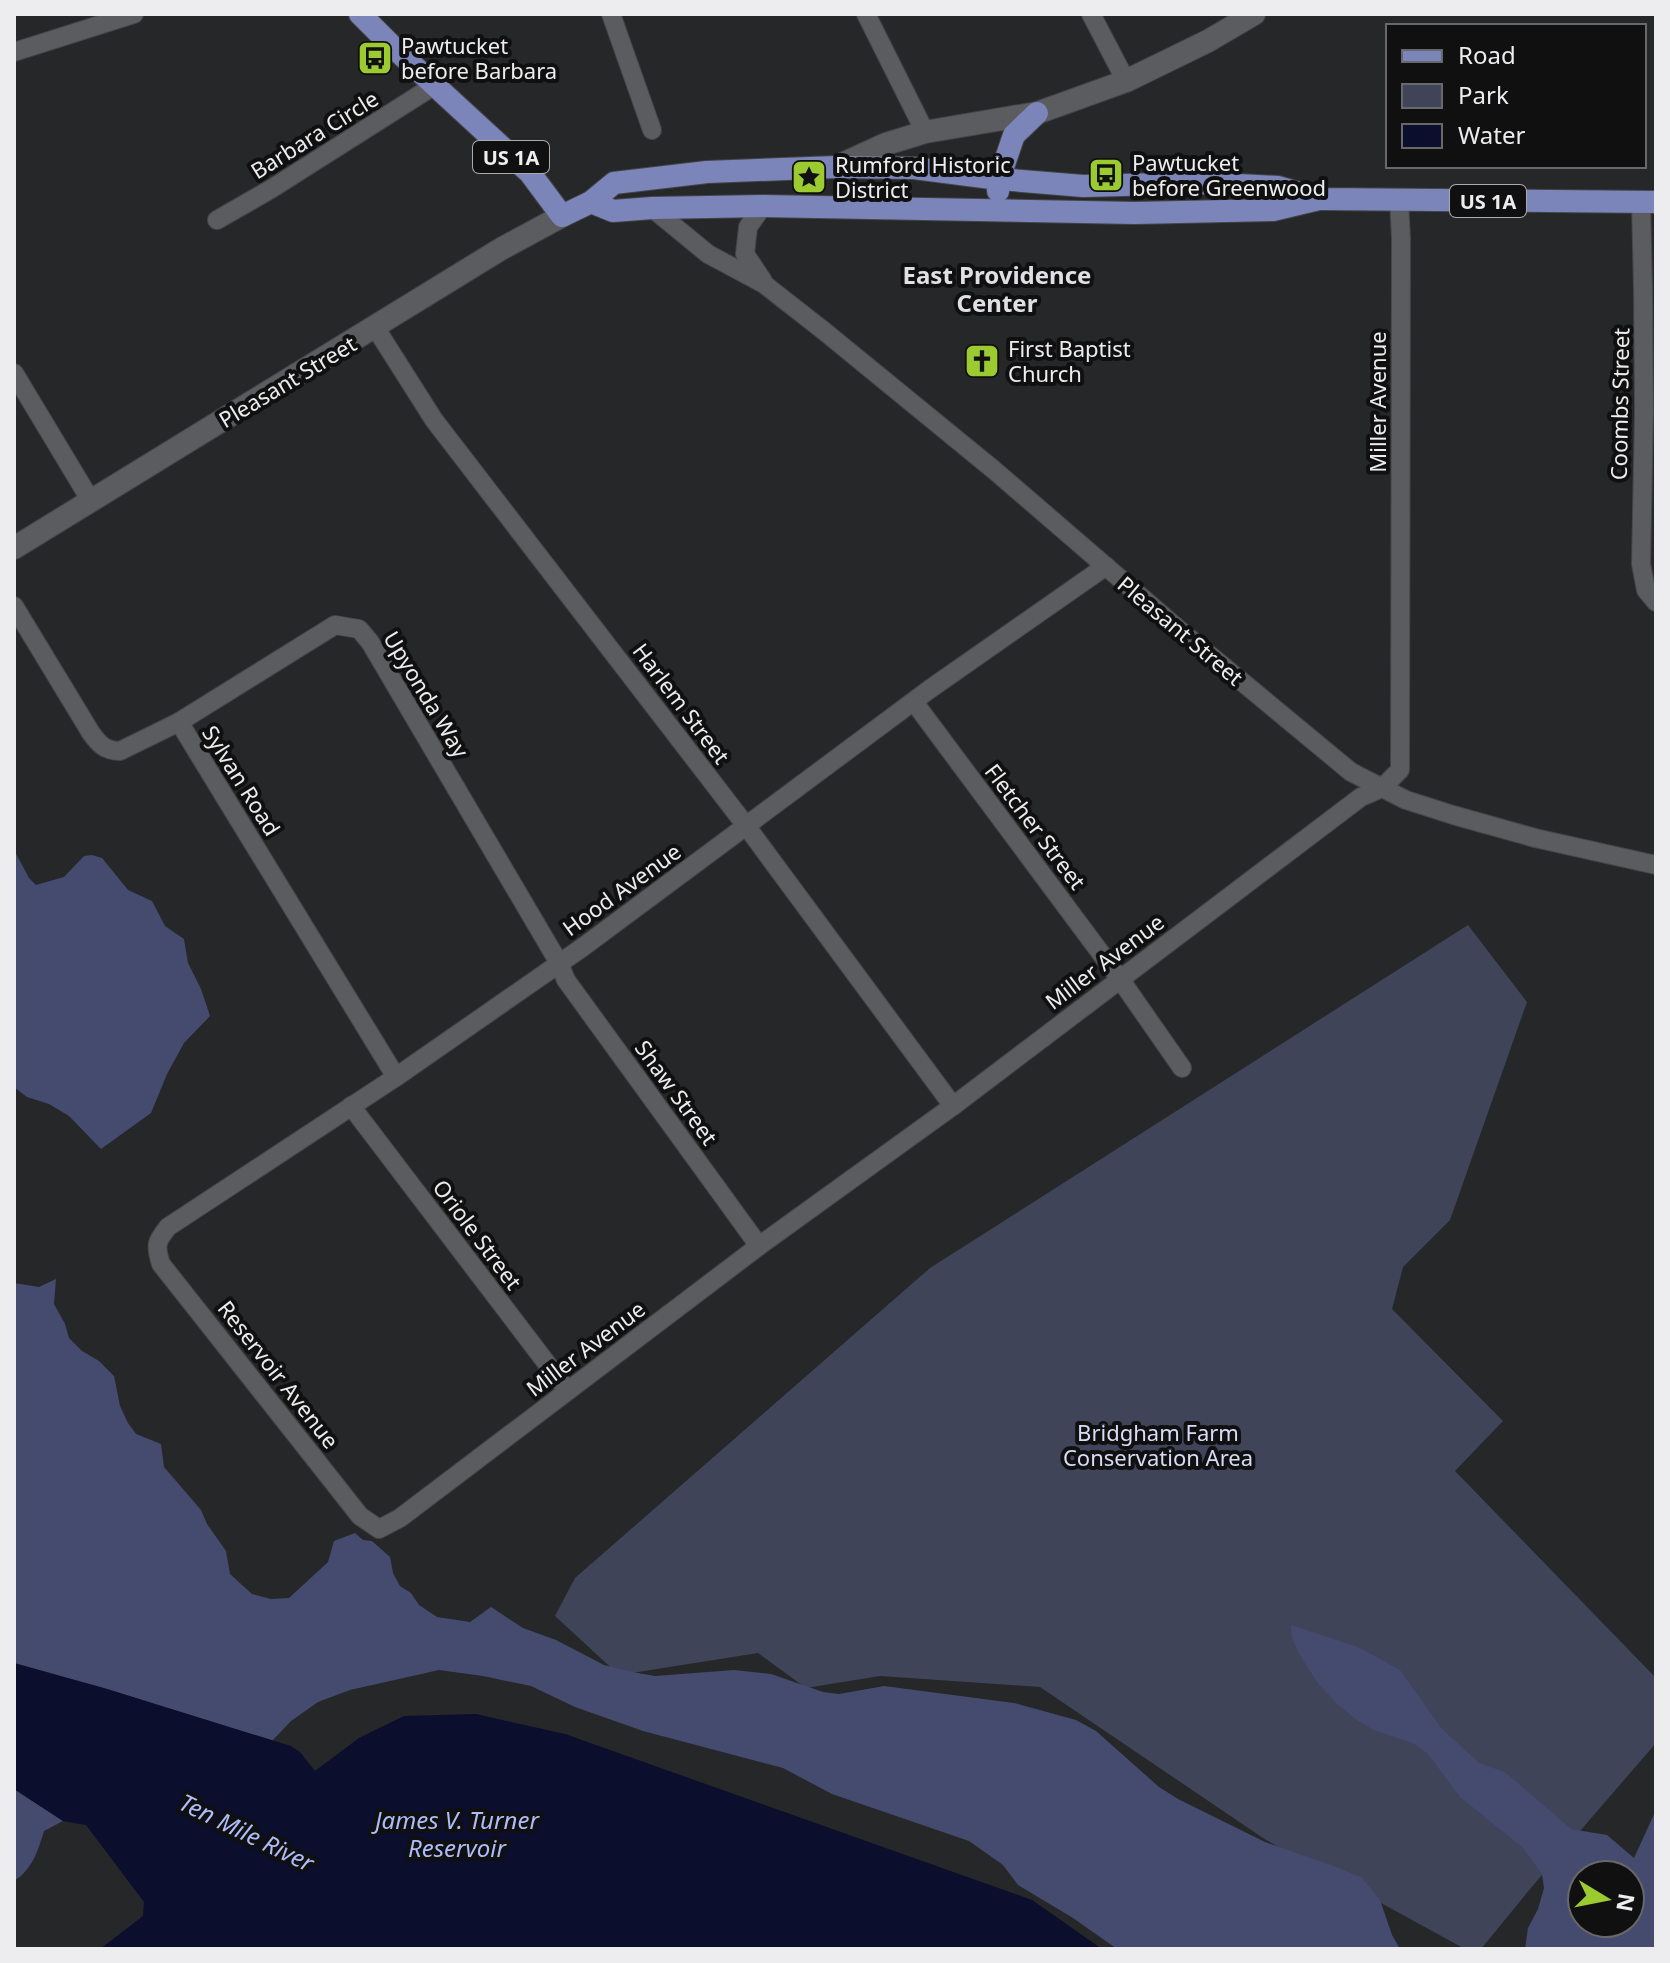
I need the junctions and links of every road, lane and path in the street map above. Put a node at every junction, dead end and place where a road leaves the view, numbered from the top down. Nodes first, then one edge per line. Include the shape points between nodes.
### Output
1 (134, 14) edge
2 (360, 14) edge
3 (611, 14) edge
4 (866, 14) edge
5 (1091, 14) edge
6 (1254, 14) edge
7 (14, 52) edge
8 (1126, 81) junction
9 (435, 85) junction
10 (1037, 113) junction
11 (652, 130) dead end
12 (925, 132) junction
13 (836, 167) junction
14 (999, 179) junction
15 (1320, 199) junction
16 (1399, 201) junction
17 (591, 202) junction
18 (1648, 202) edge
19 (763, 206) junction
20 (652, 208) junction
21 (996, 209) junction
22 (562, 216) junction
23 (217, 220) dead end
24 (764, 284) junction
25 (375, 327) junction
26 (14, 373) edge
27 (91, 501) junction
28 (14, 548) edge
29 (1106, 566) junction
30 (1656, 602) edge
31 (14, 606) edge
32 (914, 702) junction
33 (179, 722) junction
34 (1382, 788) junction
35 (747, 827) junction
36 (1656, 865) edge
37 (559, 963) junction
38 (1120, 979) junction
39 (1182, 1068) dead end
40 (396, 1077) junction
41 (351, 1106) junction
42 (953, 1106) junction
43 (158, 1240) joint
44 (759, 1246) junction
45 (567, 1390) junction
46 (379, 1529) joint

1 - 7 street
2 - 9 main road, US 1A
3 - 11 street
4 - 12 street
5 - 8 street
6 - 8 main road
8 - 10 main road
9 - 22 main road, US 1A via 530,173
9 - 23 street, Barbara Circle
10 - 12 main road
10 - 14 main road via 1014,135
12 - 13 main road
13 - 14 main road, US 1A via 914,168
13 - 17 main road, US 1A via 707,172 614,183
14 - 15 main road, US 1A via 1083,186 1262,186
14 - 21 main road
15 - 16 main road, US 1A
15 - 21 main road, US 1A via 1273,210
16 - 18 main road, US 1A
16 - 34 street, Miller Avenue via 1400,770
17 - 20 main road, US 1A via 613,211
17 - 22 main road, US 1A
18 - 30 street, Coombs Street via 1641,564 1646,590
19 - 20 main road, US 1A
19 - 21 main road, US 1A
19 - 24 street, Pleasant Street via 748,227 745,254
20 - 24 street, Pleasant Street via 708,254
22 - 25 main road, Pleasant Street
24 - 29 street, Pleasant Street
25 - 27 main road, Pleasant Street
25 - 35 street, Harlem Street via 434,420
26 - 27 street
27 - 28 main road, Pleasant Street
29 - 32 street, Hood Avenue
29 - 34 street, Pleasant Street via 1351,772
31 - 33 street, Sylvan Road via 100,745 120,751
32 - 35 street, Hood Avenue
32 - 38 street, Fletcher Street
33 - 37 street, Upyonda Way via 335,625 359,629
33 - 40 street, Sylvan Road
34 - 36 street, Pleasant Street via 1522,834
34 - 38 street, Miller Avenue via 1361,797
35 - 37 street, Hood Avenue
35 - 42 street, Harlem Street
37 - 40 street, Hood Avenue
37 - 44 street, Shaw Street via 566,980
38 - 39 street, Fletcher Street
38 - 42 street, Miller Avenue
40 - 41 street, Hood Avenue
41 - 43 street, Hood Avenue via 168,1227
41 - 45 street, Oriole Street
42 - 44 street, Miller Avenue
43 - 46 street, Reservoir Avenue via 161,1264 360,1516
44 - 45 street, Miller Avenue
45 - 46 street, Miller Avenue

